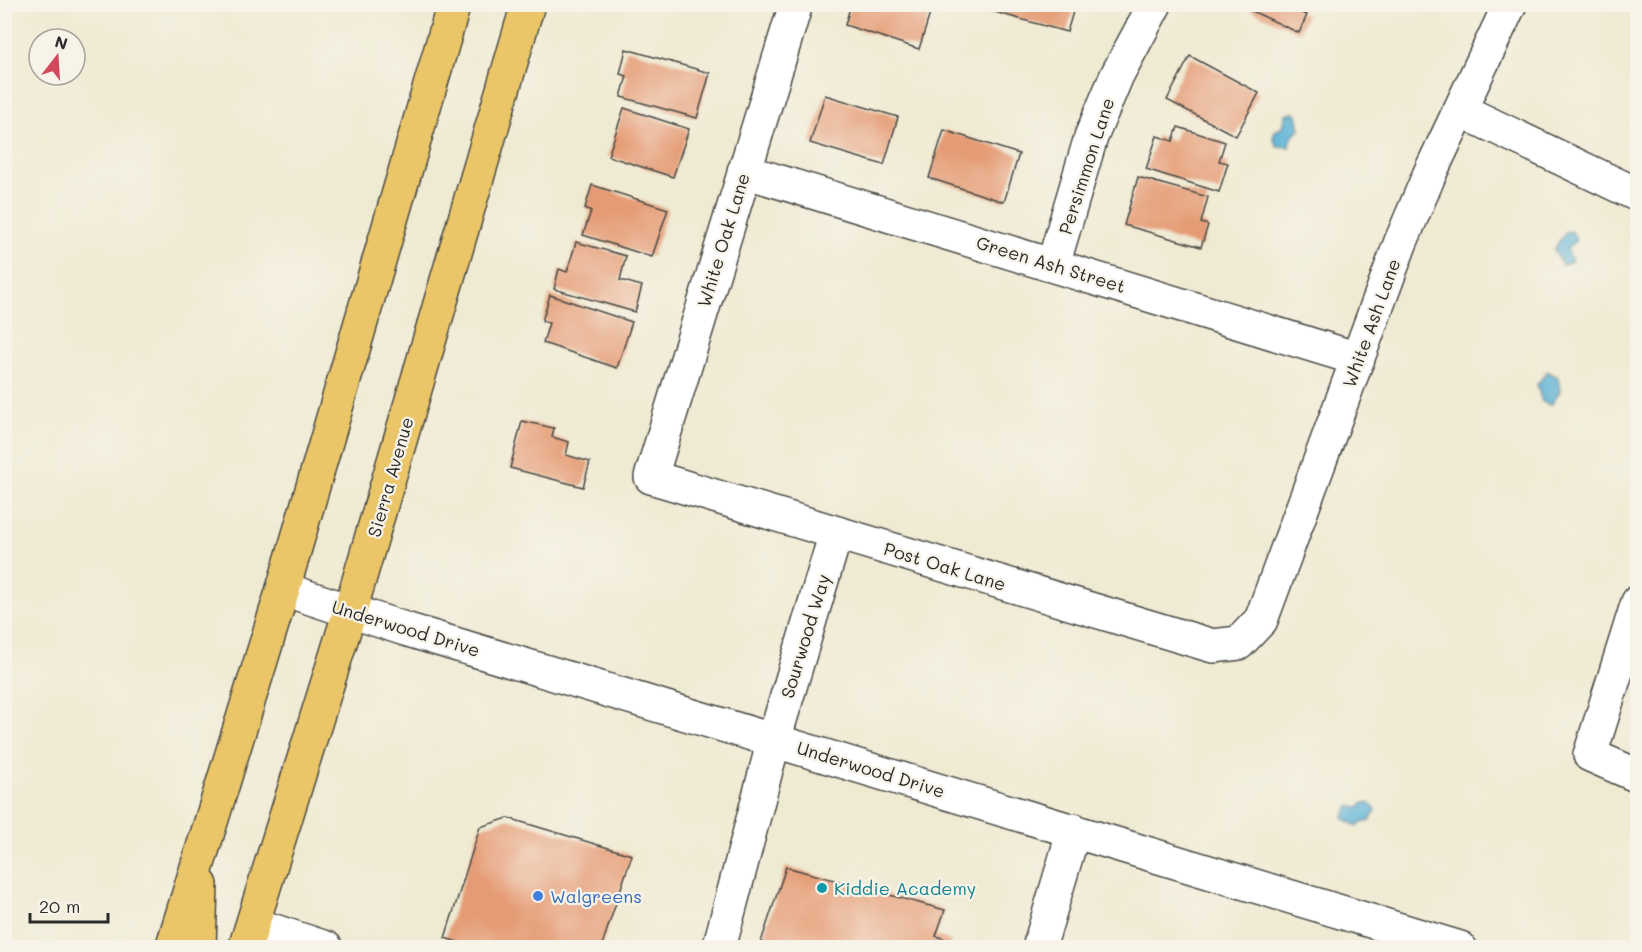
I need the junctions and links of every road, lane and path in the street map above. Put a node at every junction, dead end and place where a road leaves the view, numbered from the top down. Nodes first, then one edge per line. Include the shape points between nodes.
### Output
1 (454, 4) edge
2 (528, 4) edge
3 (796, 4) edge
4 (1155, 4) edge
5 (1510, 4) edge
6 (1460, 110) junction
7 (744, 171) junction
8 (1638, 195) edge
9 (1053, 265) junction
10 (1358, 359) junction
11 (651, 477) joint
12 (836, 533) junction
13 (283, 589) junction
14 (1638, 602) edge
15 (350, 611) junction
16 (1239, 642) joint
17 (774, 740) junction
18 (1638, 776) edge
19 (1074, 830) junction
20 (201, 851) junction
21 (249, 936) edge
22 (172, 948) edge
23 (199, 948) edge
24 (326, 948) edge
25 (719, 948) edge
26 (1039, 948) edge
27 (1460, 948) edge

1 - 13 main road
2 - 15 main road, Sierra Avenue
3 - 7 street, White Oak Lane
4 - 9 street, Persimmon Lane via 1117,75 1091,137
5 - 6 street, White Ash Lane
6 - 8 street
6 - 10 street, White Ash Lane via 1417,200
7 - 9 street, Green Ash Street
7 - 11 street, White Oak Lane
9 - 10 street, Green Ash Street
10 - 16 street, White Ash Lane via 1261,620
11 - 12 street, Post Oak Lane
12 - 16 street, Post Oak Lane via 1213,646
12 - 17 street, Sourwood Way
13 - 15 street, Underwood Drive
13 - 20 main road
14 - 18 street via 1590,755
15 - 17 street, Underwood Drive
15 - 21 main road, Sierra Avenue
17 - 19 street, Underwood Drive
17 - 25 street, Sourwood Way
19 - 26 street
19 - 27 street, Underwood Drive
20 - 22 main road
20 - 23 main road
21 - 24 street

